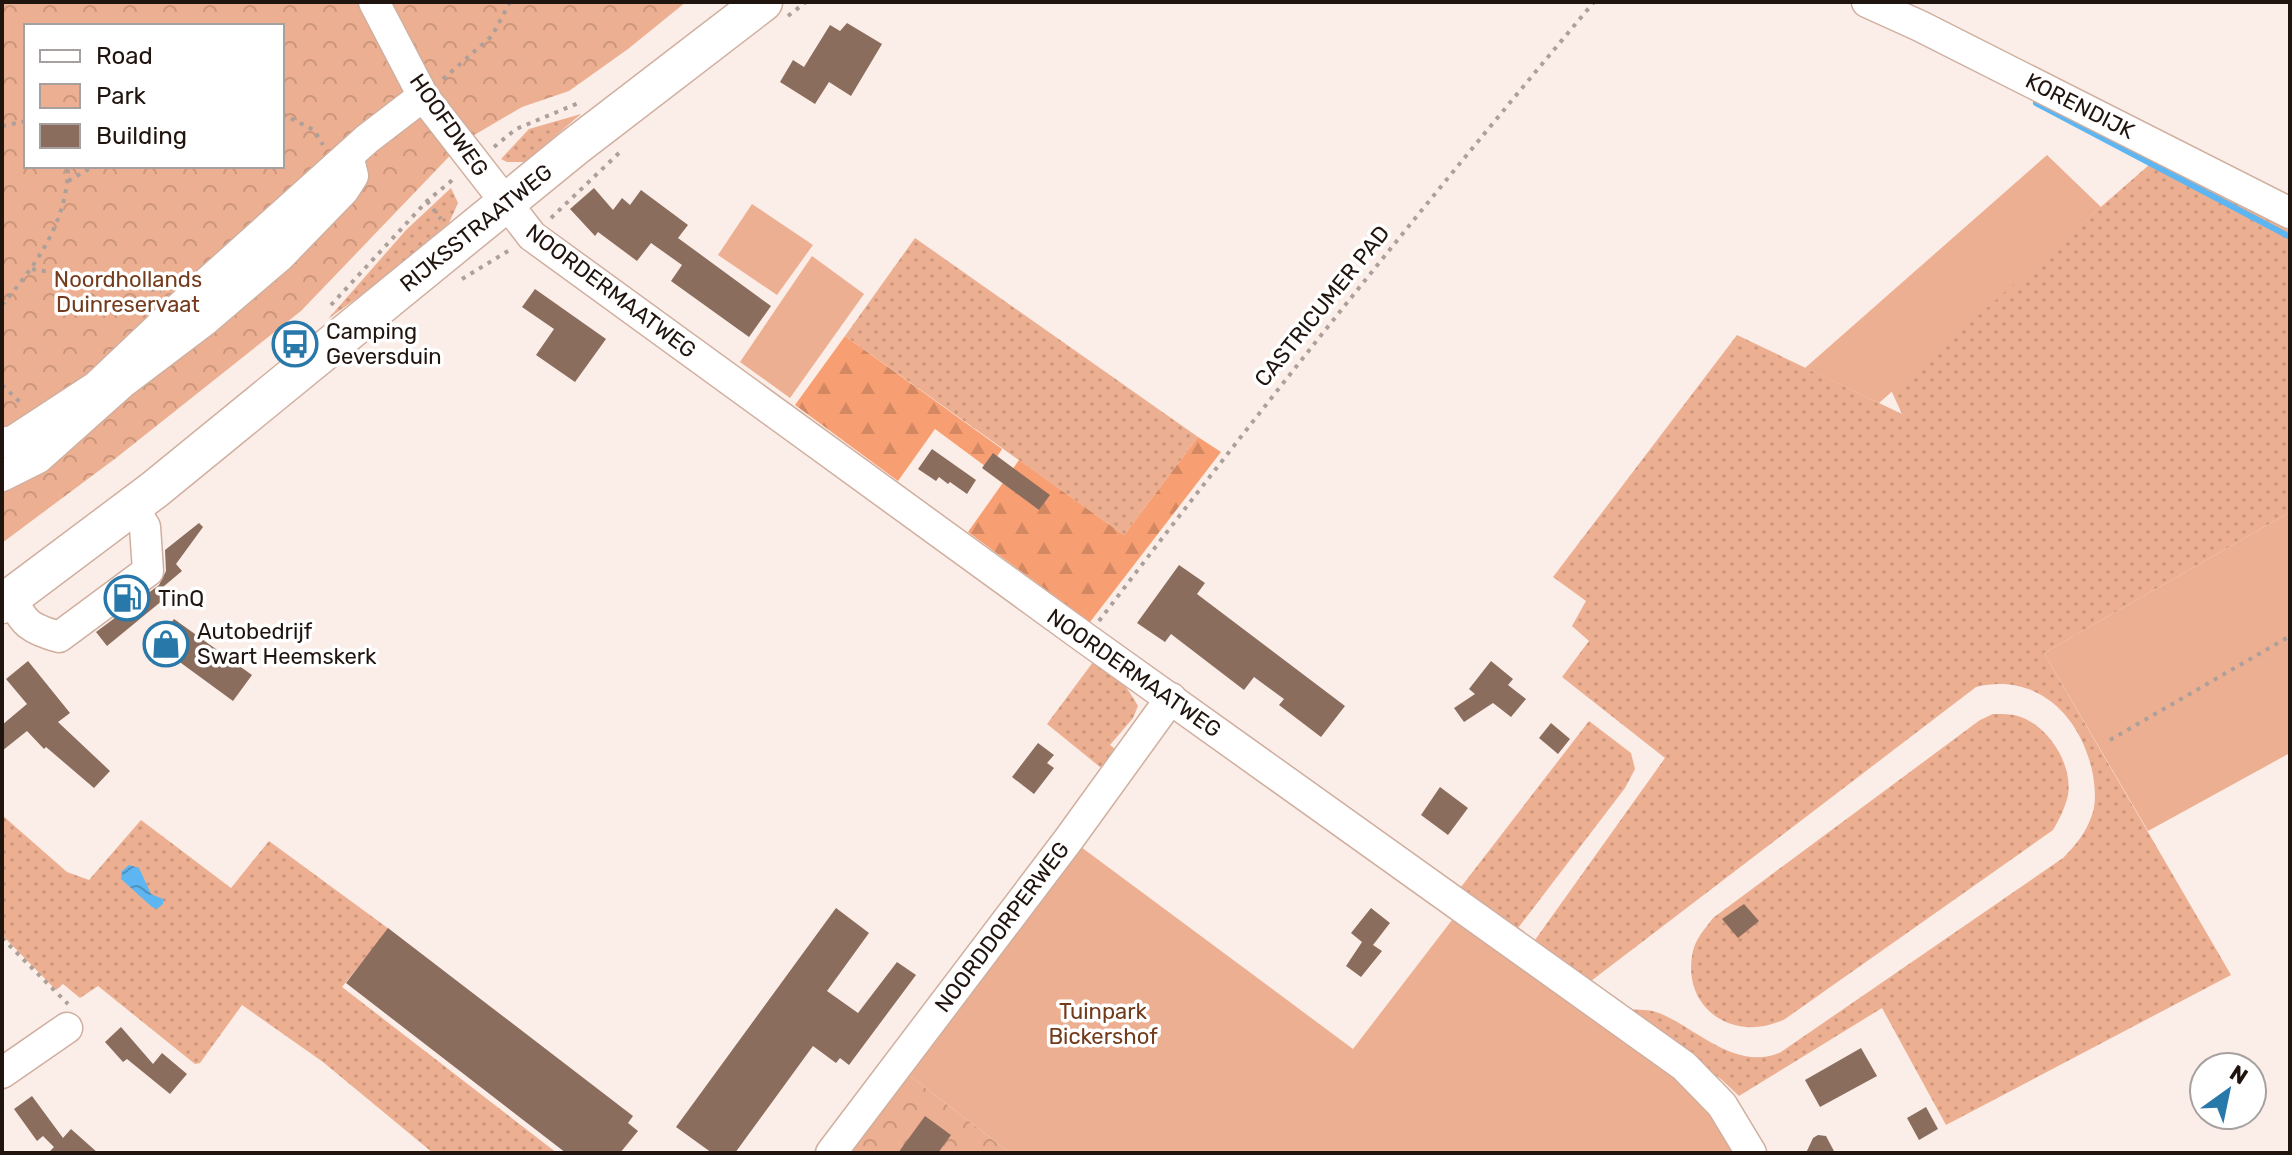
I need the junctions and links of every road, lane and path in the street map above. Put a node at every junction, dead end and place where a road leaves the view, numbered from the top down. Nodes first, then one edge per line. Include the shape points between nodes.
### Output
1 (374, 2) edge
2 (510, 2) edge
3 (763, 2) edge
4 (1594, 2) edge
5 (1867, 2) edge
6 (423, 96) junction
7 (284, 115) edge
8 (24, 121) edge
9 (536, 121) dead end
10 (2, 126) edge
11 (473, 162) junction
12 (336, 167) junction
13 (68, 168) edge
14 (91, 168) edge
15 (68, 181) junction
16 (585, 185) dead end
17 (506, 203) junction
18 (2290, 213) edge
19 (532, 236) junction
20 (32, 269) junction
21 (475, 271) dead end
22 (191, 297) junction
23 (2, 305) edge
24 (323, 312) dead end
25 (2, 443) edge
26 (2, 476) edge
27 (132, 506) junction
28 (7, 601) edge
29 (2290, 636) edge
30 (1085, 638) junction
31 (1171, 698) junction
32 (2110, 740) dead end
33 (2, 938) edge
34 (67, 1028) joint
35 (2, 1073) edge
36 (831, 1153) edge
37 (1751, 1153) edge

1 - 6 street, HOOFDWEG
2 - 6 path via 492,36
3 - 17 main road, RIJKSSTRAATWEG
4 - 30 path, CASTRICUMER PAD via 1368,274
5 - 18 street, KORENDIJK
6 - 11 street, HOOFDWEG
6 - 12 street
7 - 12 path via 314,130
8 - 10 path
9 - 11 path, RIJKSSTRAATWEG via 516,129
11 - 17 street, HOOFDWEG
11 - 24 path, RIJKSSTRAATWEG via 427,201
12 - 22 street
12 - 26 street via 351,167 353,176 280,256 38,458
13 - 15 path
14 - 15 path
15 - 20 path via 58,221
16 - 19 path, RIJKSSTRAATWEG
17 - 19 street, NOORDERMAATWEG
17 - 27 main road, RIJKSSTRAATWEG
19 - 21 path, RIJKSSTRAATWEG
19 - 30 street, NOORDERMAATWEG
20 - 22 path
20 - 23 path
22 - 25 street via 97,386
27 - 28 main road, RIJKSSTRAATWEG
27 - 28 street via 145,527 148,571 59,637 22,621
29 - 32 path
30 - 31 street, NOORDERMAATWEG
31 - 36 street, NOORDDORPERWEG
31 - 37 street, NOORDERMAATWEG via 1684,1066 1722,1105
33 - 34 path via 77,1014
34 - 35 street

